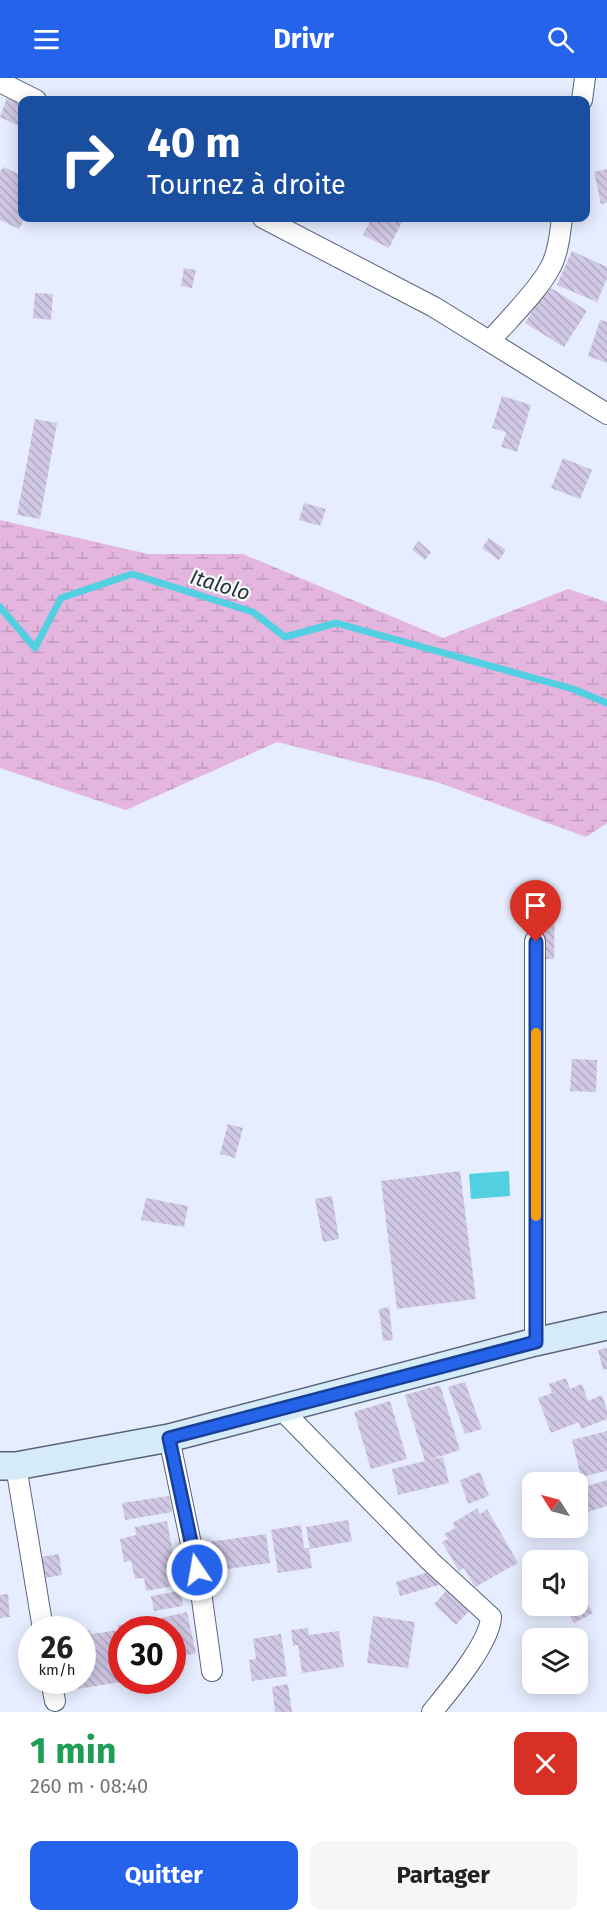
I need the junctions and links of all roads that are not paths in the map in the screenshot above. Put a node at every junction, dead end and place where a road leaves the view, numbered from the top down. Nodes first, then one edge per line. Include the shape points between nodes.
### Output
1 (585, 78) edge
2 (0, 82) edge
3 (28, 96) edge
4 (583, 96) edge
5 (271, 222) edge
6 (562, 222) edge
7 (490, 341) junction
8 (607, 414) edge
9 (536, 942) dead end
10 (607, 1326) edge
11 (536, 1342) junction
12 (280, 1408) junction
13 (169, 1438) junction
14 (8, 1466) edge
15 (40, 1616) edge
16 (212, 1671) dead end
17 (54, 1694) edge
18 (55, 1701) dead end
19 (432, 1712) edge

1 - 4 street
2 - 3 street
5 - 7 street via 434,307
6 - 7 street via 550,268
7 - 8 street
9 - 11 street
10 - 11 street
11 - 12 street
12 - 13 street
12 - 19 street via 430,1561 491,1617 484,1641
13 - 14 street
13 - 16 street via 201,1592
14 - 15 street
17 - 18 street

